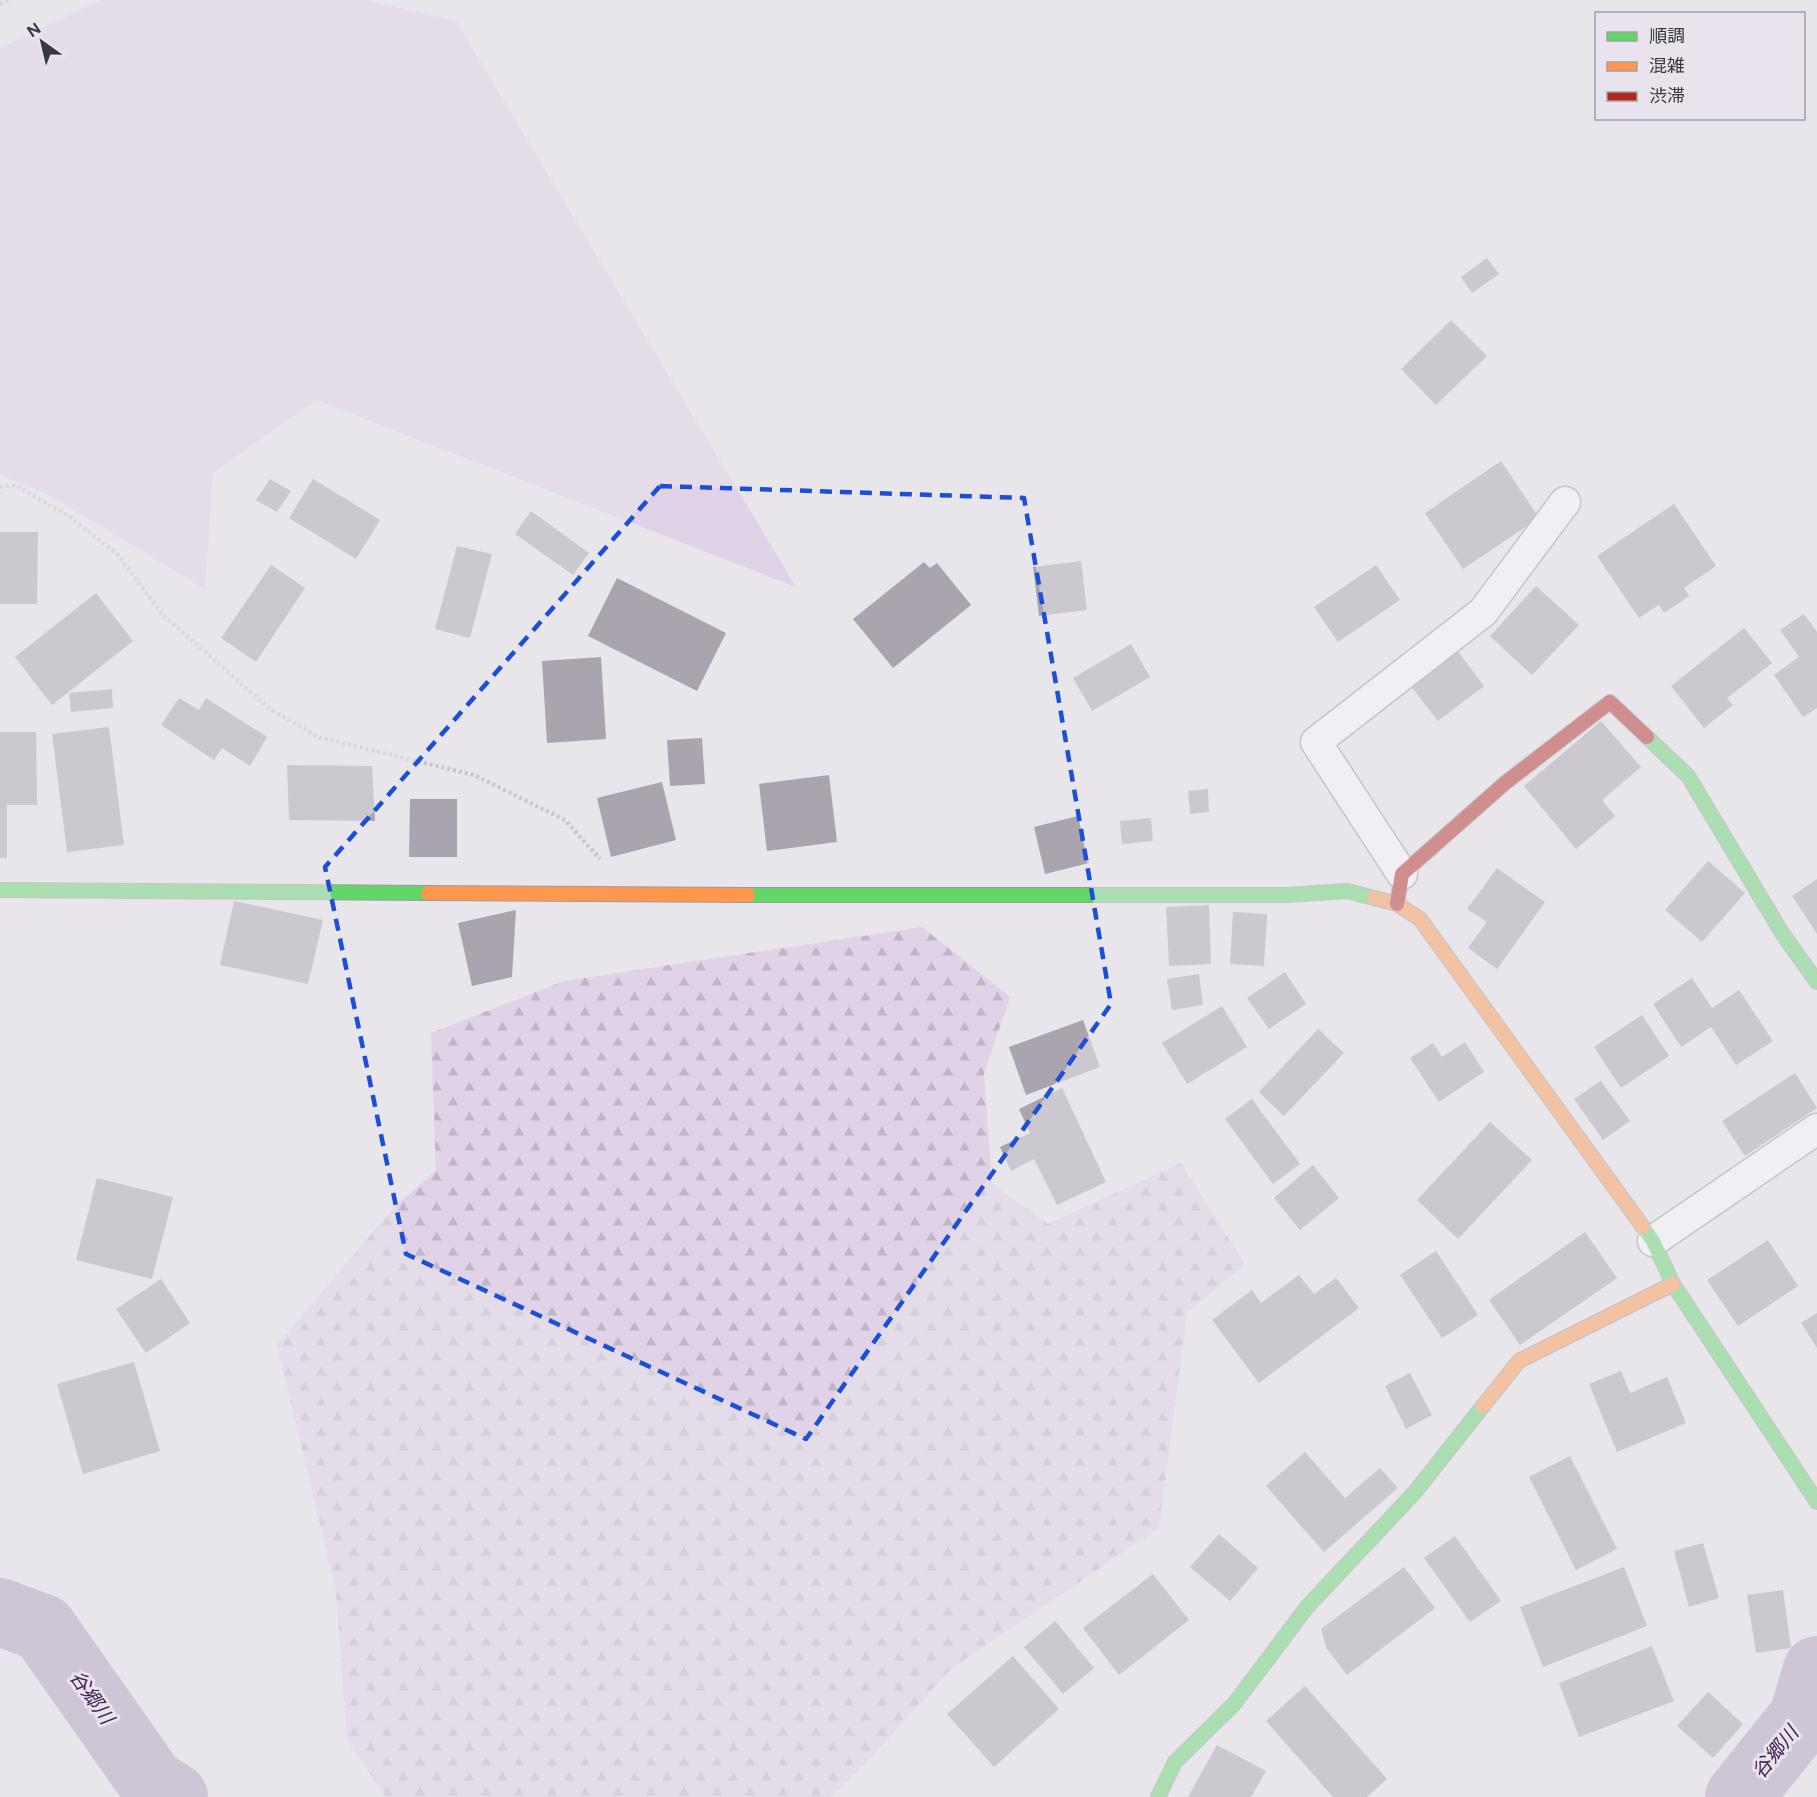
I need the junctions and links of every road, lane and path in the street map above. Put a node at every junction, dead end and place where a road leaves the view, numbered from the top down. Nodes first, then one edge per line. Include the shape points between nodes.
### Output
1 (11, 0) edge
2 (0, 4) edge
3 (0, 487) edge
4 (1565, 502) dead end
5 (1402, 874) junction
6 (0, 890) edge
7 (632, 895) junction
8 (1397, 904) junction
9 (1817, 982) edge
10 (1817, 1129) edge
11 (1653, 1241) junction
12 (1673, 1284) junction
13 (1817, 1502) edge
14 (1158, 1797) edge

1 - 2 path
3 - 7 path via 15,485 24,490 70,517 117,554 162,614 270,709 318,737 474,775 565,820
4 - 5 street via 1483,612 1316,742
5 - 8 street
5 - 9 street via 1505,783 1610,702 1688,776 1782,933
6 - 7 street
7 - 8 street via 1288,895 1347,891
8 - 11 street via 1420,919
10 - 11 street
11 - 12 street
12 - 13 street
12 - 14 street via 1519,1360 1415,1492 1307,1607 1234,1704 1175,1762

